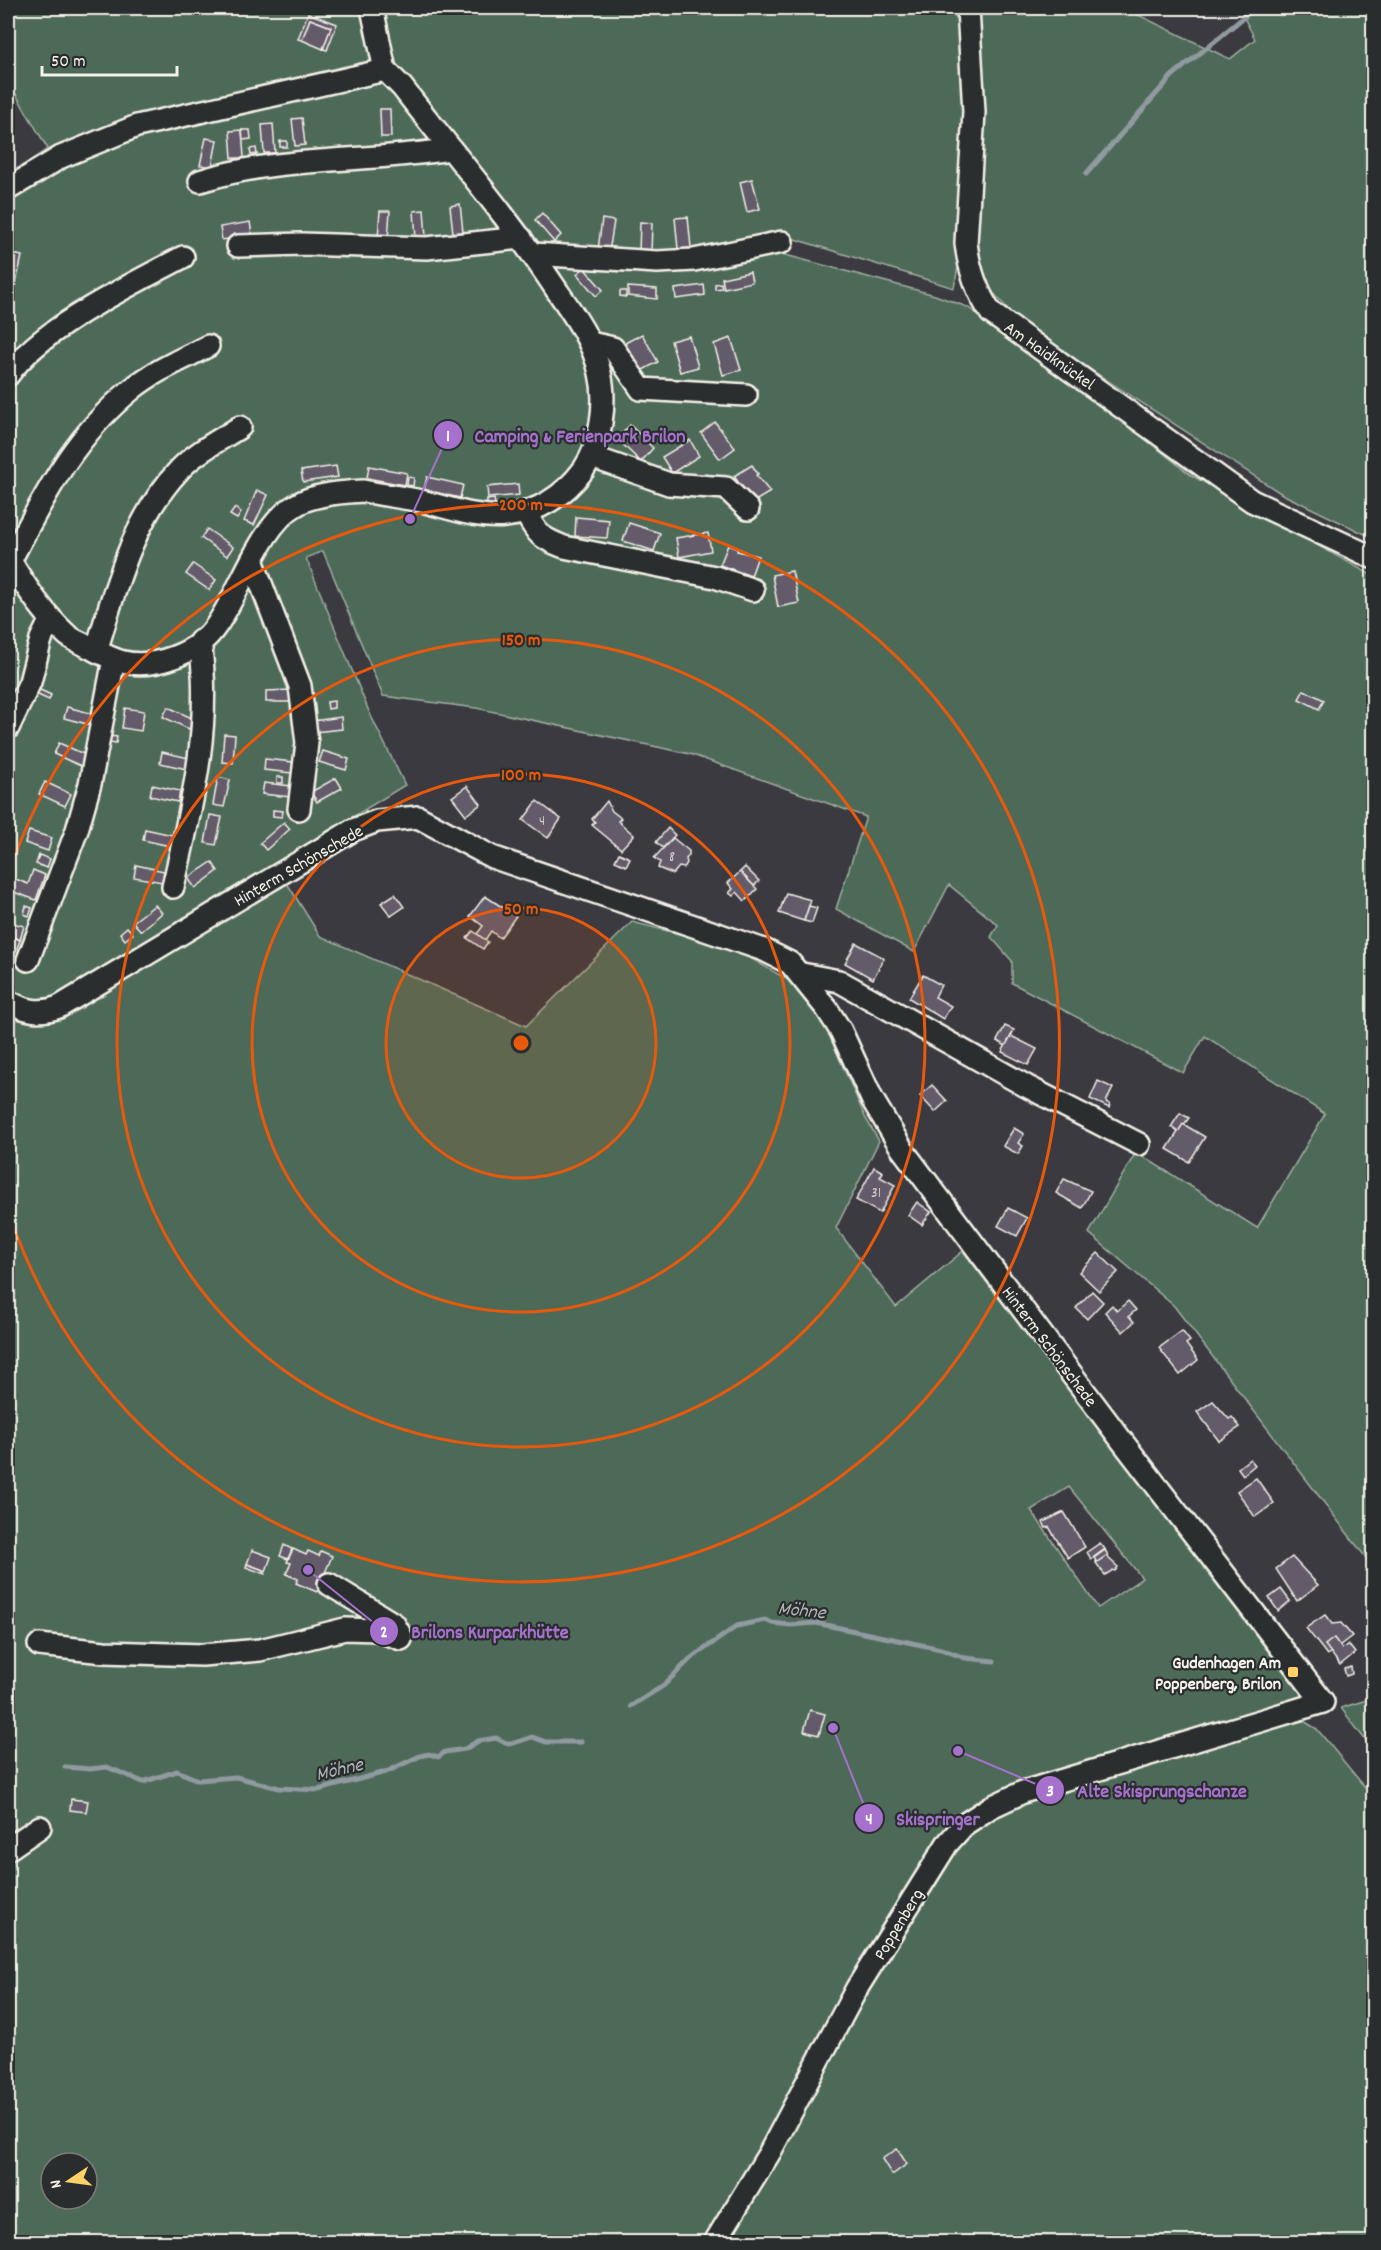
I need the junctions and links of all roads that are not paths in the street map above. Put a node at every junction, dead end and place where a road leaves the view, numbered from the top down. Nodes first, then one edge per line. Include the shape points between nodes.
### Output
1 (372, 8) edge
2 (968, 8) edge
3 (385, 69) junction
4 (450, 149) junction
5 (200, 181) dead end
6 (8, 189) edge
7 (782, 242) dead end
8 (238, 246) dead end
9 (527, 246) junction
10 (183, 256) dead end
11 (590, 343) junction
12 (208, 346) dead end
13 (8, 375) edge
14 (746, 395) dead end
15 (240, 427) dead end
16 (592, 458) junction
17 (748, 509) dead end
18 (526, 513) junction
19 (1374, 558) edge
20 (9, 559) edge
21 (252, 560) junction
22 (753, 590) dead end
23 (51, 619) junction
24 (200, 641) junction
25 (105, 655) junction
26 (8, 728) edge
27 (299, 808) dead end
28 (173, 887) dead end
29 (28, 960) dead end
30 (802, 974) junction
31 (8, 1001) edge
32 (1139, 1144) dead end
33 (329, 1584) dead end
34 (39, 1645) dead end
35 (1323, 1702) joint
36 (40, 1827) dead end
37 (8, 1849) edge
38 (715, 2242) edge

1 - 3 street
2 - 19 street, Am Haidknückel via 974,112 966,243 975,283 992,313 1252,501
3 - 4 street
3 - 6 street via 137,126 61,158
4 - 5 street via 374,159 303,160 231,171
4 - 9 street
7 - 9 street via 694,260 657,262
8 - 9 street
9 - 11 street
10 - 13 street via 91,308 36,345
11 - 14 street via 613,348 641,389
11 - 16 street via 603,392
12 - 20 street via 133,388 81,441 59,469
15 - 25 street via 180,469 152,508 125,556
16 - 17 street via 669,484 726,488
16 - 18 street via 554,500
18 - 21 street via 503,517 478,515 418,501 347,492 296,505 274,525
18 - 22 street via 536,532 564,547 716,577
20 - 23 street
21 - 24 street via 215,628
21 - 27 street via 300,686 307,743
23 - 25 street via 68,636
23 - 26 street via 41,639 30,682
24 - 25 street via 172,659 124,662
24 - 28 street via 205,676 197,784
25 - 29 street via 90,784 77,830
30 - 31 street, Hinterm Schönschede via 765,950 492,857 418,817 377,821 353,830 59,1007 31,1011
30 - 32 street, Hinterm Schönschede via 839,981
30 - 35 street, Hinterm Schönschede via 841,1031 872,1099 902,1149
33 - 34 street via 394,1624 401,1639 377,1630 345,1629 260,1650 202,1655 104,1652
35 - 38 street, Poppenberg via 1023,1792 965,1824 947,1844 857,1988 770,2152
36 - 37 street

